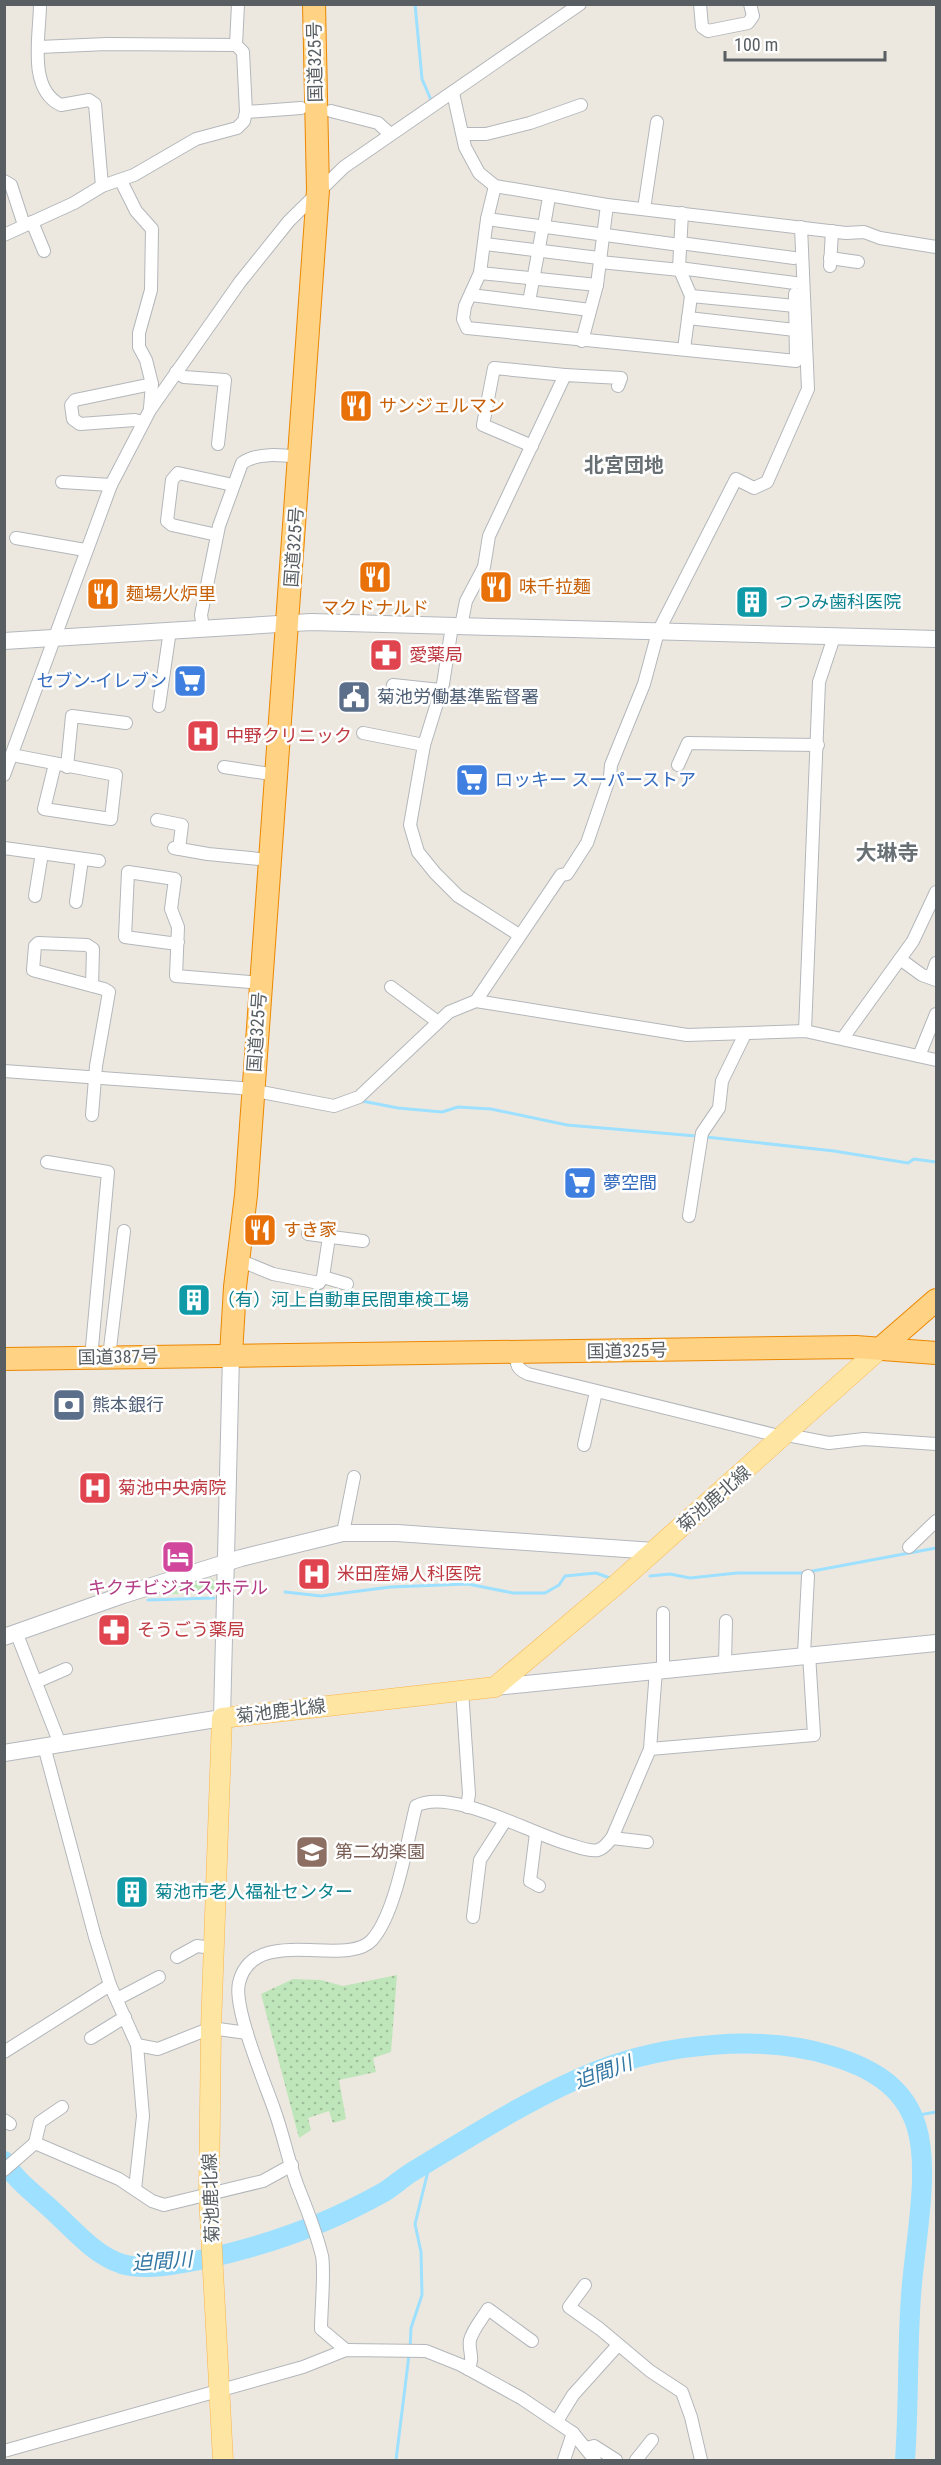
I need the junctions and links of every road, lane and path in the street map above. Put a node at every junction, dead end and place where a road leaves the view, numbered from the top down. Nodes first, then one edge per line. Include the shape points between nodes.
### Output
1 (40, 4) edge
2 (238, 4) edge
3 (314, 4) edge
4 (580, 4) edge
5 (700, 4) edge
6 (750, 4) edge
7 (236, 45) junction
8 (39, 46) junction
9 (453, 93) junction
10 (580, 105) dead end
11 (301, 108) dead end
12 (331, 111) dead end
13 (246, 112) junction
14 (657, 122) dead end
15 (390, 134) junction
16 (463, 134) junction
17 (4, 181) edge
18 (121, 181) junction
19 (102, 186) junction
20 (495, 186) junction
21 (318, 190) junction
22 (549, 197) junction
23 (607, 205) junction
24 (644, 209) junction
25 (682, 213) junction
26 (487, 219) junction
27 (28, 224) junction
28 (544, 226) junction
29 (797, 227) junction
30 (832, 231) junction
31 (602, 234) junction
32 (4, 235) edge
33 (485, 244) junction
34 (680, 244) junction
35 (936, 247) edge
36 (540, 250) junction
37 (44, 251) dead end
38 (794, 258) junction
39 (600, 260) junction
40 (858, 261) dead end
41 (680, 269) junction
42 (480, 273) junction
43 (533, 279) junction
44 (795, 283) junction
45 (597, 285) junction
46 (471, 295) junction
47 (691, 296) junction
48 (529, 302) junction
49 (795, 306) junction
50 (590, 310) junction
51 (688, 318) junction
52 (795, 330) junction
53 (582, 341) junction
54 (684, 350) junction
55 (176, 372) junction
56 (565, 375) junction
57 (620, 377) dead end
58 (152, 384) junction
59 (150, 410) junction
60 (143, 422) junction
61 (218, 444) dead end
62 (532, 446) junction
63 (300, 458) junction
64 (62, 482) dead end
65 (111, 485) junction
66 (233, 485) junction
67 (217, 535) junction
68 (16, 538) dead end
69 (85, 550) junction
70 (288, 623) junction
71 (456, 626) junction
72 (203, 628) junction
73 (170, 630) junction
74 (658, 632) junction
75 (834, 636) junction
76 (55, 638) junction
77 (936, 639) edge
78 (4, 641) edge
79 (393, 685) dead end
80 (440, 690) junction
81 (159, 706) dead end
82 (126, 723) dead end
83 (363, 733) dead end
84 (424, 745) junction
85 (818, 745) junction
86 (12, 755) junction
87 (61, 765) junction
88 (678, 765) dead end
89 (224, 766) dead end
90 (4, 775) edge
91 (277, 775) junction
92 (156, 820) dead end
93 (4, 848) edge
94 (42, 853) junction
95 (82, 859) junction
96 (270, 860) junction
97 (99, 861) dead end
98 (936, 893) edge
99 (35, 896) dead end
100 (76, 902) dead end
101 (519, 935) junction
102 (178, 942) junction
103 (900, 959) junction
104 (936, 963) edge
105 (934, 979) edge
106 (261, 983) junction
107 (92, 986) junction
108 (392, 987) dead end
109 (476, 1001) junction
110 (936, 1014) edge
111 (438, 1022) junction
112 (805, 1031) junction
113 (745, 1034) junction
114 (843, 1038) junction
115 (919, 1056) junction
116 (936, 1060) edge
117 (4, 1071) edge
118 (96, 1076) junction
119 (253, 1090) junction
120 (92, 1115) dead end
121 (47, 1162) dead end
122 (689, 1216) dead end
123 (124, 1231) dead end
124 (308, 1234) dead end
125 (329, 1237) junction
126 (363, 1242) dead end
127 (239, 1260) junction
128 (323, 1277) junction
129 (347, 1284) dead end
130 (936, 1300) edge
131 (882, 1347) junction
132 (516, 1353) junction
133 (936, 1353) edge
134 (231, 1355) junction
135 (100, 1358) junction
136 (4, 1359) edge
137 (596, 1392) junction
138 (785, 1436) junction
139 (936, 1444) edge
140 (584, 1445) dead end
141 (354, 1477) dead end
142 (936, 1521) edge
143 (344, 1533) junction
144 (909, 1546) dead end
145 (654, 1551) junction
146 (226, 1563) junction
147 (808, 1576) dead end
148 (663, 1613) dead end
149 (726, 1621) dead end
150 (10, 1634) edge
151 (936, 1643) edge
152 (806, 1654) junction
153 (725, 1663) junction
154 (66, 1669) dead end
155 (660, 1670) junction
156 (36, 1682) junction
157 (495, 1687) junction
158 (462, 1690) junction
159 (222, 1718) junction
160 (52, 1745) junction
161 (650, 1749) junction
162 (4, 1753) edge
163 (467, 1807) junction
164 (506, 1821) junction
165 (536, 1833) junction
166 (612, 1838) junction
167 (647, 1842) dead end
168 (539, 1886) dead end
169 (473, 1917) dead end
170 (213, 1948) junction
171 (177, 1957) dead end
172 (159, 1977) dead end
173 (110, 1985) junction
174 (117, 1999) junction
175 (125, 2018) junction
176 (211, 2028) junction
177 (247, 2033) junction
178 (91, 2037) dead end
179 (137, 2045) junction
180 (4, 2052) edge
181 (62, 2107) dead end
182 (32, 2145) junction
183 (292, 2165) junction
184 (4, 2170) edge
185 (135, 2189) junction
186 (209, 2195) junction
187 (585, 2285) dead end
188 (532, 2341) dead end
189 (618, 2345) junction
190 (346, 2350) junction
191 (468, 2369) junction
192 (218, 2391) junction
193 (557, 2421) junction
194 (573, 2433) junction
195 (652, 2440) dead end
196 (587, 2448) junction
197 (4, 2451) edge
198 (223, 2460) edge
199 (564, 2460) edge
200 (595, 2460) edge
201 (616, 2460) edge
202 (636, 2460) edge
203 (701, 2460) edge

1 - 8 street
2 - 7 street
3 - 21 highway, 国道325号
4 - 9 street
5 - 6 street via 702,27 708,31 748,23 753,16
7 - 8 street
7 - 13 street via 243,52
8 - 19 street via 41,81 51,99 61,105 89,100 95,104
9 - 15 street
9 - 16 street
10 - 16 street via 486,134
11 - 13 street
12 - 15 street via 378,123
13 - 18 street via 237,128 196,139
14 - 24 street
15 - 21 street
16 - 20 street via 474,166
17 - 27 street via 11,185
18 - 19 street
18 - 58 street via 136,211 152,229 151,290 139,347
19 - 27 street via 74,204
20 - 22 street
20 - 26 street
21 - 55 street via 240,282
21 - 63 highway, 国道325号
22 - 23 street
22 - 28 street
23 - 24 street
23 - 31 street
24 - 25 street
25 - 29 street
25 - 34 street
26 - 28 street
26 - 33 street
27 - 32 street
27 - 37 street
28 - 31 street
28 - 36 street
29 - 30 street
29 - 38 street
29 - 74 street via 808,389 767,482 754,488 736,479
30 - 35 street via 864,232
30 - 40 street via 830,262
31 - 34 street
31 - 39 street
33 - 36 street
33 - 42 street
34 - 38 street
34 - 41 street
36 - 39 street
36 - 43 street
38 - 44 street
39 - 41 street
39 - 45 street
41 - 44 street
41 - 47 street
42 - 43 street
42 - 46 street
43 - 45 street
43 - 48 street
44 - 49 street
45 - 50 street
46 - 48 street
46 - 53 street via 463,319 467,328
47 - 49 street
47 - 51 street
48 - 50 street
49 - 52 street
50 - 53 street
51 - 52 street
51 - 54 street
52 - 54 street via 796,360
53 - 54 street
55 - 59 street
55 - 61 street via 184,377 225,380
56 - 57 street
56 - 62 street
56 - 62 street via 494,368 483,425
58 - 59 street
58 - 60 street via 75,400 71,405 73,419 80,424
59 - 60 street
60 - 65 street
62 - 71 street via 489,536 484,567
63 - 66 street via 249,458 242,463
63 - 70 highway, 国道325号
64 - 65 street
65 - 69 street
66 - 67 street
66 - 67 street via 178,473 171,480 167,521
67 - 72 street via 201,615
68 - 69 street
69 - 76 street
70 - 71 street
70 - 72 street
70 - 91 highway, 国道325号
71 - 74 street
71 - 80 street
72 - 73 street
73 - 76 street
73 - 81 street
74 - 75 street
74 - 101 street via 644,684 611,765 587,843
75 - 77 street
75 - 85 street via 819,682
76 - 78 street
76 - 86 street
79 - 80 street
80 - 84 street
82 - 87 street via 72,716
83 - 84 street
84 - 101 street via 410,825 418,852 458,896
85 - 88 street via 688,743
85 - 112 street
86 - 87 street
86 - 90 street
87 - 87 street via 116,775 111,819 44,809
89 - 91 street
91 - 96 highway, 国道325号
92 - 96 street via 182,825 176,848
93 - 94 street
94 - 95 street
94 - 99 street
95 - 97 street
95 - 100 street
96 - 106 highway, 国道325号
98 - 103 street
101 - 109 street
102 - 102 street via 178,927 171,909 175,879 128,872 125,937
102 - 106 street via 176,976
103 - 105 street
103 - 114 street
104 - 105 street
106 - 119 highway, 国道325号
107 - 107 street via 33,970 34,946 38,943 93,949
107 - 118 street via 109,992
108 - 111 street
109 - 111 street via 449,1012
109 - 113 street via 687,1035
110 - 115 street
111 - 119 street via 359,1097 343,1104 334,1106
112 - 113 street
112 - 114 street
113 - 122 street via 722,1081 719,1108 702,1133
114 - 115 street
115 - 116 street
117 - 118 street
118 - 119 street
118 - 120 street
119 - 127 highway, 国道325号
121 - 135 street via 108,1172
123 - 135 street
124 - 125 street
125 - 126 street
125 - 128 street
127 - 128 street via 273,1274 316,1284
127 - 134 highway, 国道325号
128 - 129 street
130 - 131 highway
131 - 132 highway, 国道325号
131 - 133 highway, 国道325号
131 - 138 main road, 菊池鹿北線
132 - 134 highway, 国道325号
132 - 137 street via 519,1370
134 - 135 highway, 国道387号
134 - 146 street
135 - 136 highway, 国道387号
137 - 138 street
137 - 140 street
138 - 139 street via 829,1443 864,1439
138 - 145 main road, 菊池鹿北線
141 - 143 street
142 - 144 street
143 - 145 street via 398,1533
143 - 146 street
145 - 157 main road, 菊池鹿北線
146 - 150 street
146 - 159 street
147 - 152 street
148 - 155 street
149 - 153 street
150 - 156 street
151 - 152 street
152 - 153 street
152 - 161 street via 813,1735
153 - 155 street
154 - 156 street
155 - 157 street
155 - 161 street
156 - 160 street
157 - 158 main road, 菊池鹿北線
158 - 159 main road, 菊池鹿北線
158 - 163 street
159 - 160 street
159 - 170 main road, 菊池鹿北線
160 - 162 street
160 - 173 street via 94,1937
161 - 166 street
163 - 164 street
163 - 177 street via 434,1801 416,1806 397,1886 371,1941 352,1950 270,1953 247,1968 239,1989
164 - 165 street
164 - 169 street via 480,1860
165 - 166 street via 597,1851
165 - 168 street via 530,1881
166 - 167 street
170 - 171 street via 197,1946
170 - 176 main road, 菊池鹿北線
172 - 174 street
173 - 174 street
173 - 180 street
174 - 175 street
175 - 178 street
175 - 179 street
176 - 177 street
176 - 179 street via 158,2049
176 - 186 main road, 菊池鹿北線
177 - 183 street
179 - 185 street via 143,2116
181 - 182 street via 40,2122
182 - 184 street
182 - 185 street
183 - 186 street via 263,2181
183 - 190 street via 322,2256 321,2329
185 - 186 street via 164,2205
186 - 192 main road, 菊池鹿北線
187 - 189 street via 569,2307
188 - 191 street via 488,2309 469,2344 473,2355
189 - 193 street via 573,2395
189 - 203 street via 681,2392
190 - 191 street via 426,2351
190 - 192 street via 322,2361
191 - 193 street
192 - 197 street
192 - 198 main road, 菊池鹿北線
193 - 194 street
194 - 196 street
194 - 199 street
195 - 202 street
196 - 200 street
196 - 201 street via 594,2446

